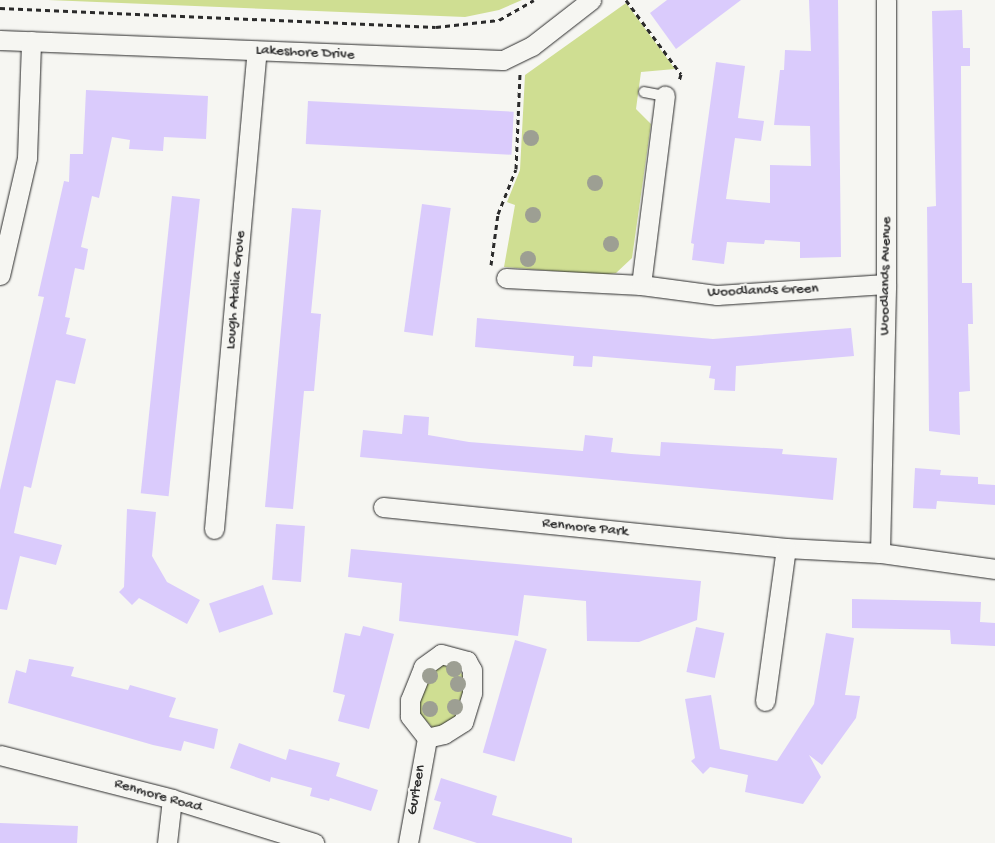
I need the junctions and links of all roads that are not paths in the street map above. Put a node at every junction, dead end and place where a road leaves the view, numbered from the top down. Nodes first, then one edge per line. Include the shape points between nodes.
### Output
1 (591, 0) edge
2 (886, 0) edge
3 (0, 40) edge
4 (31, 41) junction
5 (257, 51) junction
6 (644, 92) dead end
7 (665, 96) joint
8 (0, 275) edge
9 (506, 278) road end
10 (886, 284) junction
11 (641, 285) junction
12 (383, 507) dead end
13 (214, 529) dead end
14 (786, 548) junction
15 (880, 552) junction
16 (995, 569) edge
17 (765, 701) dead end
18 (427, 738) dead end
19 (0, 755) edge
20 (172, 799) junction
21 (167, 843) edge
22 (314, 843) edge
23 (408, 843) edge

1 - 5 street, Lakeshore Drive via 532,46 502,60
2 - 10 street, Woodlands Avenue
3 - 4 street, Lakeshore Drive
4 - 5 street, Lakeshore Drive
4 - 8 street via 27,158
5 - 13 street, Lough Atalia Grove
6 - 7 lane
7 - 11 street
9 - 11 street, Woodlands Green
10 - 11 street, Woodlands Green via 717,295
10 - 15 street, Woodlands Avenue
12 - 14 street, Renmore Park
14 - 15 street, Renmore Park
14 - 17 street
15 - 16 street, Renmore Park
18 - 23 street, Gurteen
19 - 20 street, Renmore Road
20 - 21 street
20 - 22 street, Renmore Road

